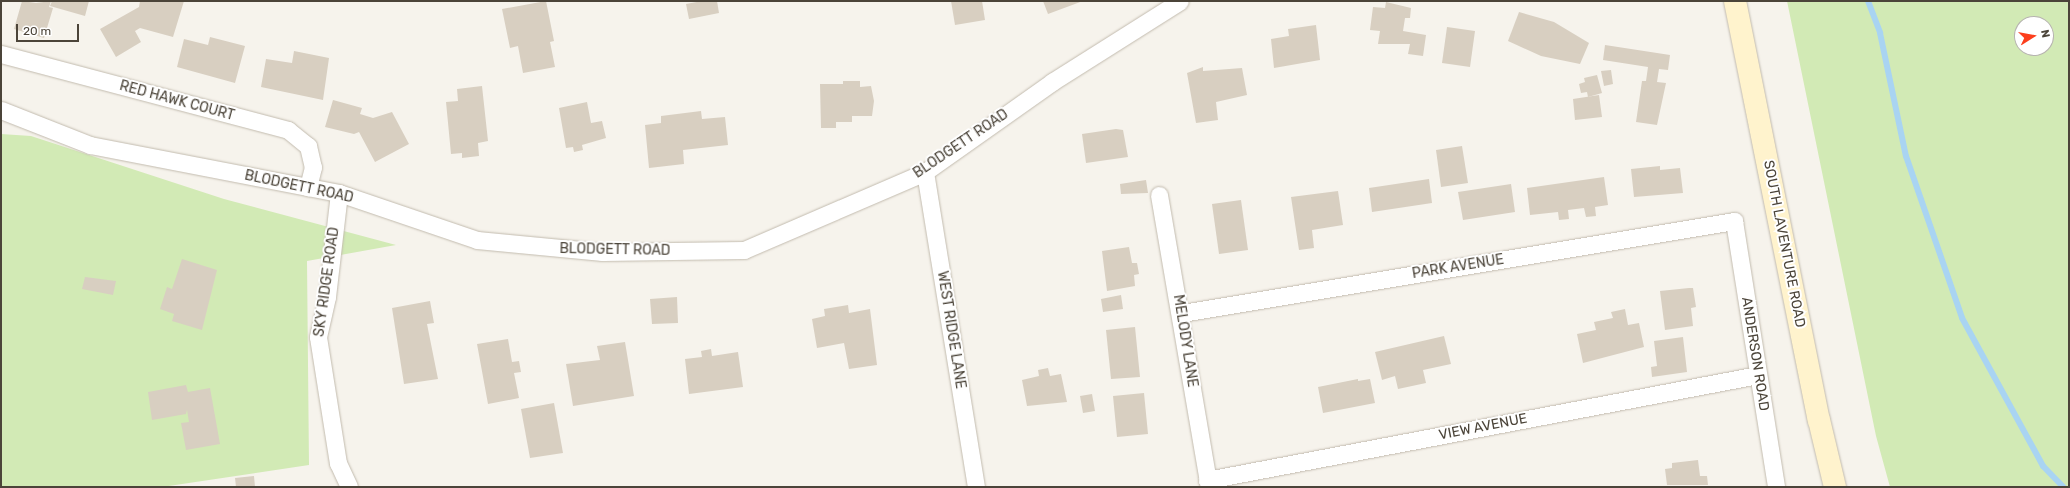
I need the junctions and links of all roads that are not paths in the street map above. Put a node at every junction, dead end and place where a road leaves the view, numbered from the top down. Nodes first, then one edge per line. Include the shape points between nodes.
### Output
1 (1180, 1) edge
2 (1736, 2) edge
3 (1, 54) edge
4 (1, 110) edge
5 (925, 172) junction
6 (308, 187) junction
7 (339, 193) junction
8 (1159, 195) dead end
9 (1734, 221) joint
10 (1182, 313) junction
11 (1758, 375) junction
12 (1208, 484) edge
13 (349, 487) edge
14 (976, 487) edge
15 (1776, 487) edge
16 (1835, 487) edge

1 - 5 street, BLODGETT ROAD via 1052,82
2 - 16 street, SOUTH LAVENTURE ROAD via 1819,420
3 - 6 street, RED HAWK COURT via 288,130 308,146 313,167
4 - 6 street, BLODGETT ROAD via 90,145
5 - 7 street, BLODGETT ROAD via 744,250 602,252 477,240
5 - 14 street, WEST RIDGE LANE
6 - 7 street, BLODGETT ROAD
7 - 13 street, SKY RIDGE ROAD via 327,297 318,337 338,462
8 - 10 street, MELODY LANE
9 - 10 street, PARK AVENUE
9 - 11 street, ANDERSON ROAD
10 - 12 street, MELODY LANE
11 - 12 street, VIEW AVENUE
11 - 15 street, ANDERSON ROAD

